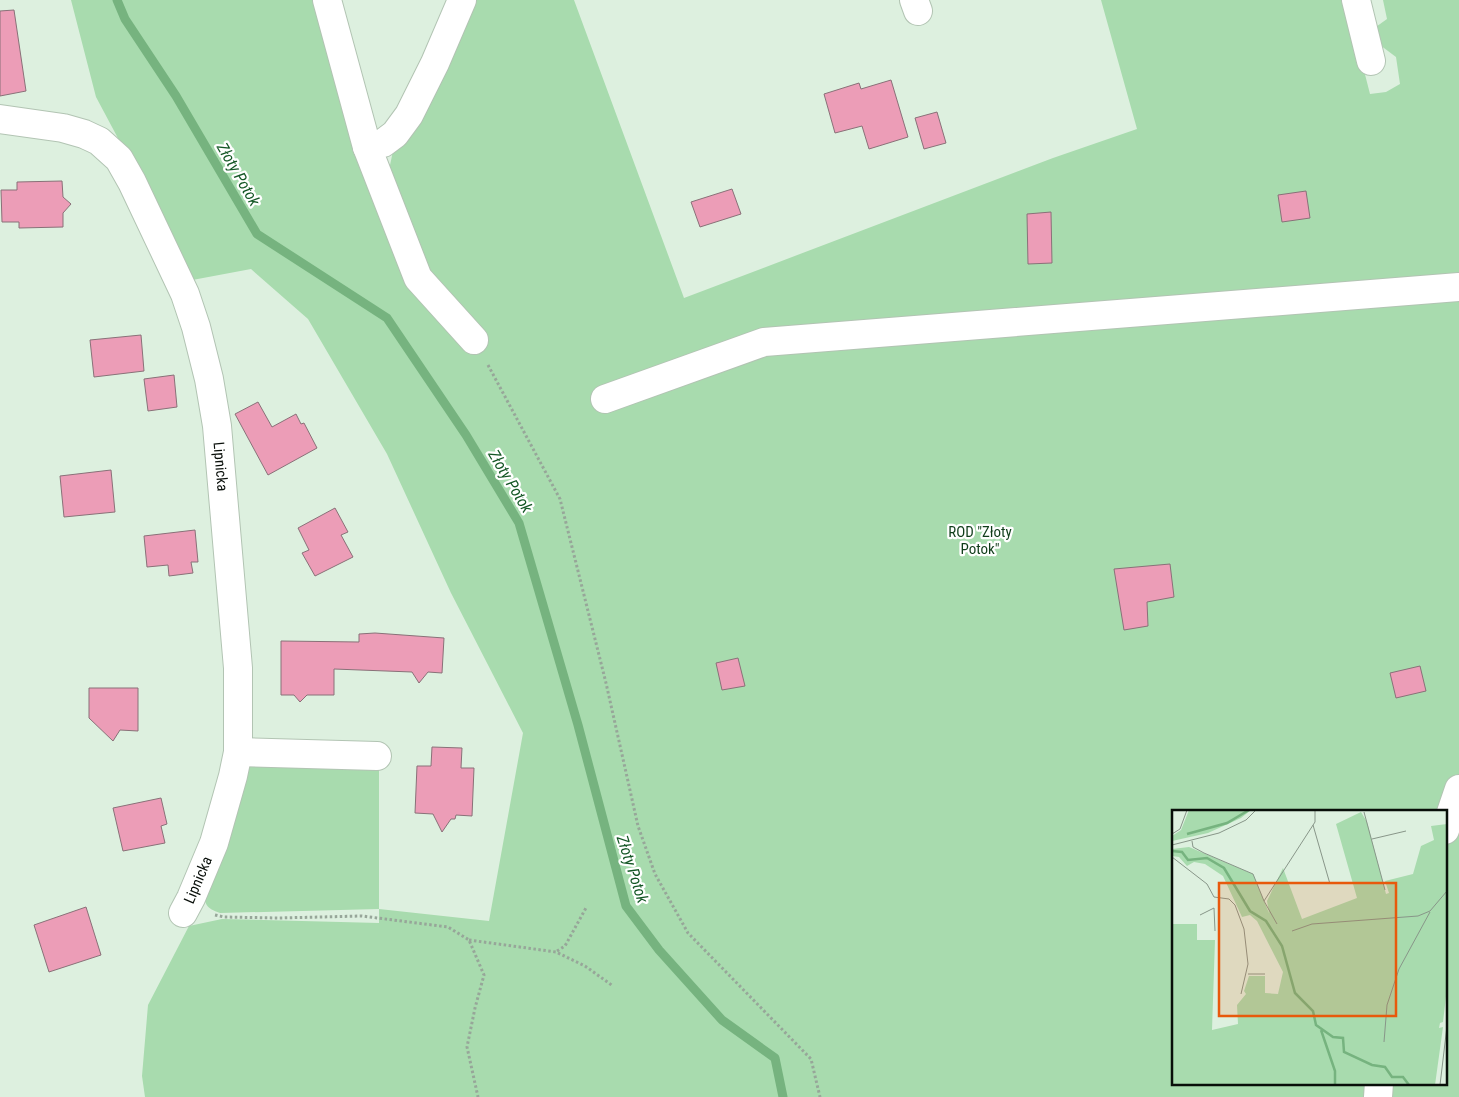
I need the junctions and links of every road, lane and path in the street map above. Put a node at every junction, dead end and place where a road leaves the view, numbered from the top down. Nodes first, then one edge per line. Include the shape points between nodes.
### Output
1 (327, 0) edge
2 (462, 0) edge
3 (1356, 0) edge
4 (1371, 61) dead end
5 (0, 119) edge
6 (367, 147) junction
7 (1459, 287) edge
8 (474, 340) joint
9 (605, 399) dead end
10 (238, 752) junction
11 (378, 756) dead end
12 (1459, 789) edge
13 (1446, 827) edge
14 (187, 905) joint
15 (587, 906) dead end
16 (469, 940) junction
17 (556, 952) junction
18 (613, 986) dead end
19 (1379, 1084) edge
20 (479, 1096) edge
21 (820, 1097) edge
22 (1378, 1097) edge

1 - 6 street
2 - 6 street via 409,115 395,134 383,143
3 - 4 street
5 - 10 street, Lipnicka via 62,128 99,141 110,149 132,182 185,294 209,379 217,426 238,668
6 - 8 street via 418,278
7 - 9 street via 764,342
8 - 21 path via 560,499 638,826 655,874 688,933 811,1060
10 - 11 street
10 - 14 street, Lipnicka via 214,843
12 - 13 street
14 - 16 path via 203,913 224,917 362,916 448,927
15 - 17 path via 565,946
16 - 17 path
16 - 20 path via 484,975 467,1047
17 - 18 path via 585,966
19 - 22 street

